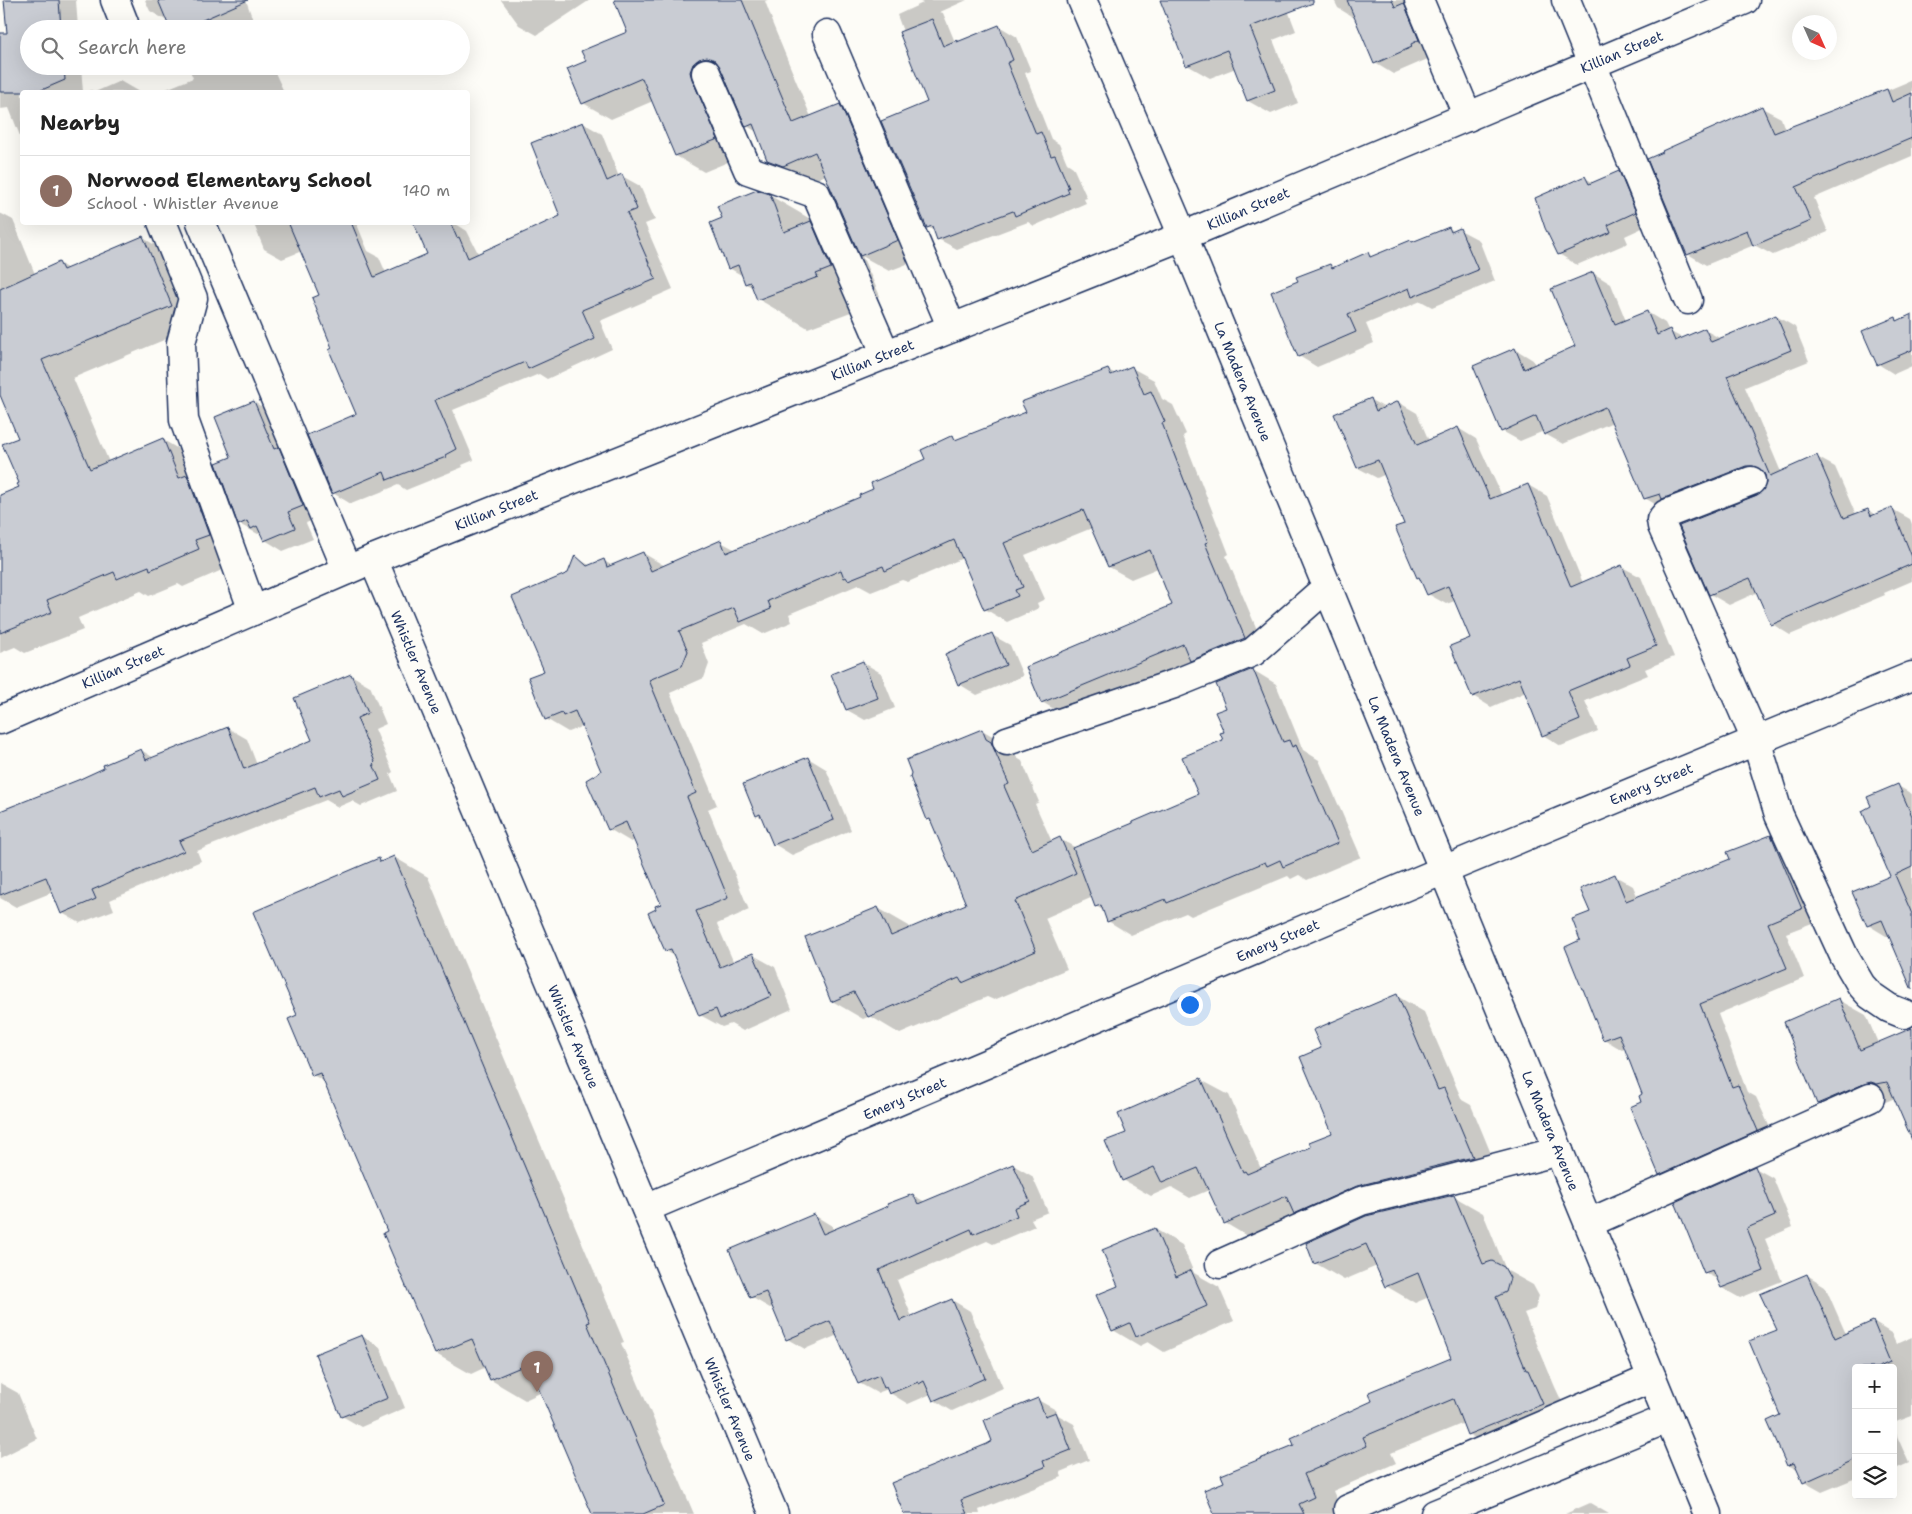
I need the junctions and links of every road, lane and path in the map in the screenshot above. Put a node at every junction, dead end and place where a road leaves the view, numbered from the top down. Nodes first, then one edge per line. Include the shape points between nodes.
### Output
1 (1082, 0) edge
2 (1419, 0) edge
3 (1566, 0) edge
4 (1745, 0) edge
5 (1706, 8) edge
6 (826, 34) dead end
7 (1593, 64) junction
8 (706, 73) dead end
9 (1468, 117) junction
10 (163, 225) edge
11 (201, 225) edge
12 (1183, 236) junction
13 (1688, 300) dead end
14 (952, 328) junction
15 (886, 354) junction
16 (1751, 481) dead end
17 (372, 559) junction
18 (347, 570) junction
19 (1327, 587) junction
20 (253, 611) junction
21 (1912, 676) edge
22 (0, 720) edge
23 (1756, 740) junction
24 (1007, 741) dead end
25 (1444, 870) junction
26 (1904, 1014) dead end
27 (1870, 1098) dead end
28 (1559, 1151) junction
29 (646, 1208) junction
30 (1588, 1223) junction
31 (1220, 1264) dead end
32 (1652, 1378) junction
33 (1669, 1418) junction
34 (1348, 1509) dead end
35 (774, 1514) edge
36 (1435, 1514) edge
37 (1708, 1514) edge

1 - 12 street, La Madera Avenue
2 - 9 street
3 - 7 street
4 - 5 street, Killian Street
5 - 7 street, Killian Street
6 - 14 street
7 - 9 street, Killian Street
7 - 13 street
8 - 15 street via 748,170 816,194
9 - 12 street, Killian Street
10 - 20 street via 193,298 181,343 184,420
11 - 18 street
12 - 14 street, Killian Street
12 - 19 street, La Madera Avenue
14 - 15 street, Killian Street
15 - 17 street, Killian Street
16 - 23 street via 1666,514 1661,520
17 - 18 street, Killian Street
17 - 29 street, Whistler Avenue
18 - 20 street, Killian Street
19 - 24 street via 1253,652 1174,684
19 - 25 street, La Madera Avenue
20 - 22 street, Killian Street
21 - 23 street, Emery Street
23 - 25 street, Emery Street
23 - 26 street via 1779,815 1850,966 1870,995
25 - 28 street, La Madera Avenue
25 - 29 street, Emery Street
27 - 30 street
28 - 30 street, La Madera Avenue
28 - 31 street via 1362,1201
29 - 35 street, Whistler Avenue
30 - 32 street, La Madera Avenue
32 - 33 street, La Madera Avenue
32 - 34 street
33 - 36 street
33 - 37 street, La Madera Avenue

